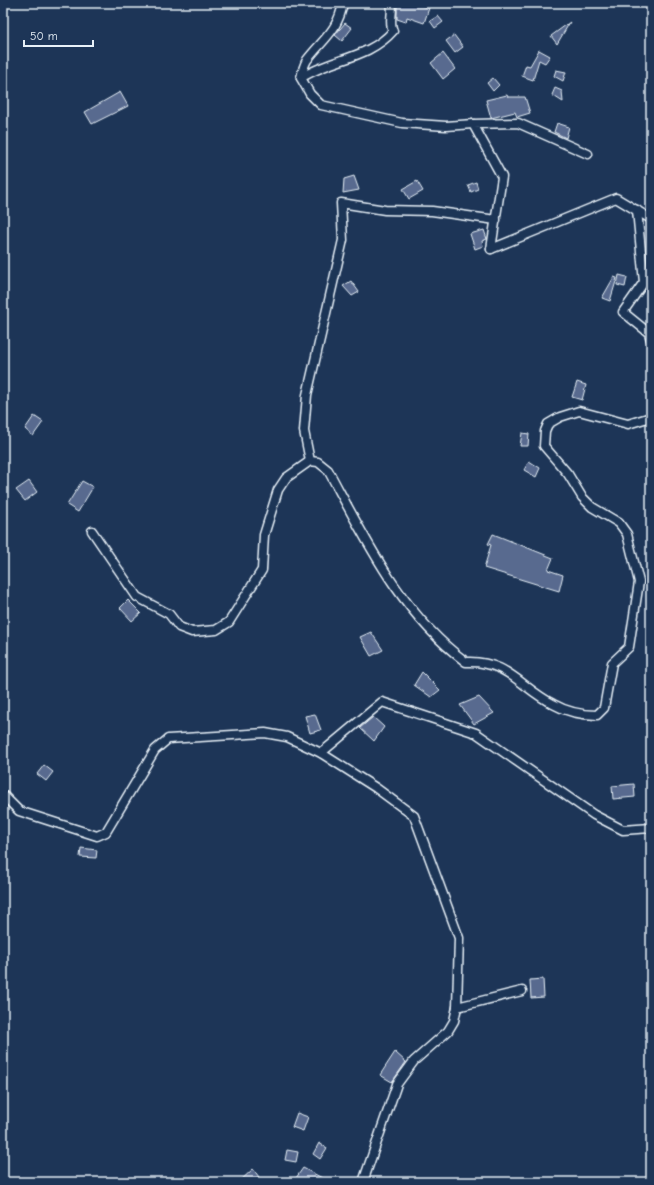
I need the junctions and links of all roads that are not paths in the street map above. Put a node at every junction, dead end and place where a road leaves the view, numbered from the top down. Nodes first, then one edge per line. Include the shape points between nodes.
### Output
1 (343, 3) edge
2 (391, 3) edge
3 (301, 78) junction
4 (473, 124) junction
5 (588, 154) dead end
6 (636, 210) junction
7 (651, 219) edge
8 (496, 220) junction
9 (651, 340) edge
10 (651, 417) edge
11 (310, 461) junction
12 (92, 531) dead end
13 (321, 754) junction
14 (3, 795) edge
15 (651, 828) edge
16 (522, 991) dead end
17 (457, 1007) junction
18 (363, 1182) edge

1 - 3 street via 341,17 325,41 306,62
2 - 3 street via 390,25 393,31 387,38 353,58 311,71
3 - 4 street via 310,94 321,105 402,124
4 - 5 street via 518,123
4 - 8 street via 502,177
6 - 7 street
6 - 8 street via 616,198 491,249
6 - 9 street via 644,282 623,312 648,333
8 - 11 street via 432,211 385,210 341,203 343,240 307,395 304,431
10 - 11 street via 628,424 579,411 560,417 548,424 544,431 544,446 568,474 582,497 592,507 619,523 627,534 639,582 629,647 612,663 604,708 597,715 577,714 552,704 496,666 466,662 452,652 409,607 395,588 374,556 328,470 318,462
11 - 12 street via 286,478 278,490 264,535 262,570 229,622 216,630 192,632 179,627 169,614 137,597
13 - 14 street via 287,737 265,733 168,739 155,750 106,832 96,836 19,811
13 - 15 street via 382,702 476,733 594,815 623,830
13 - 17 street via 376,788 414,816 459,938
16 - 17 street
17 - 18 street via 454,1021 448,1031 414,1061 397,1084

